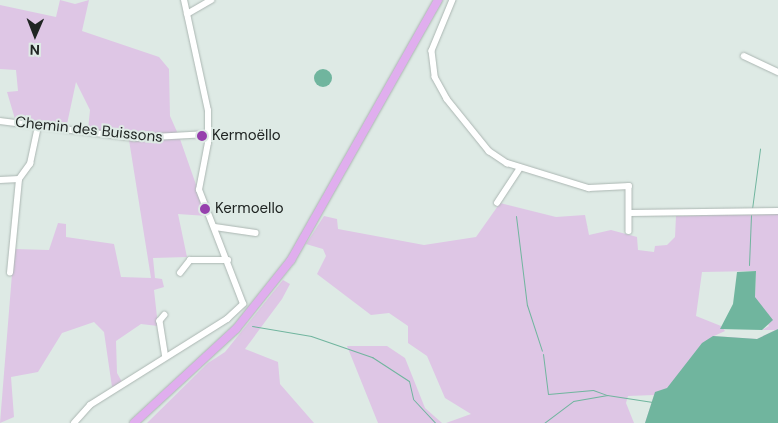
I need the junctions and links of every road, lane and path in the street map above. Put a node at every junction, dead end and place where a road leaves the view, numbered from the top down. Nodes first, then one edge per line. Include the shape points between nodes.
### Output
1 (184, 0) edge
2 (211, 0) edge
3 (438, 0) edge
4 (453, 0) edge
5 (187, 14) junction
6 (744, 56) dead end
7 (778, 72) edge
8 (0, 121) edge
9 (38, 126) junction
10 (208, 134) junction
11 (520, 168) junction
12 (19, 179) junction
13 (0, 180) edge
14 (497, 203) dead end
15 (778, 211) edge
16 (630, 213) junction
17 (215, 228) junction
18 (629, 231) dead end
19 (256, 233) dead end
20 (228, 260) junction
21 (10, 273) dead end
22 (180, 273) dead end
23 (165, 316) dead end
24 (166, 357) junction
25 (74, 423) edge
26 (134, 423) edge

1 - 5 street
2 - 5 street
3 - 26 main road via 291,260 236,328
4 - 11 street via 434,40 435,77 485,146
5 - 10 street via 202,71
6 - 7 street
8 - 9 street, Chemin des Buissons
9 - 10 street, Chemin des Buissons via 145,138
9 - 12 street via 30,164
10 - 17 street via 198,182
11 - 14 street
11 - 16 street via 589,188 629,186
12 - 13 street
12 - 21 street
15 - 16 street
16 - 18 street
17 - 19 street
17 - 20 street
20 - 22 street via 190,260
20 - 24 street via 243,304
23 - 24 street via 160,322
24 - 25 street via 90,405

